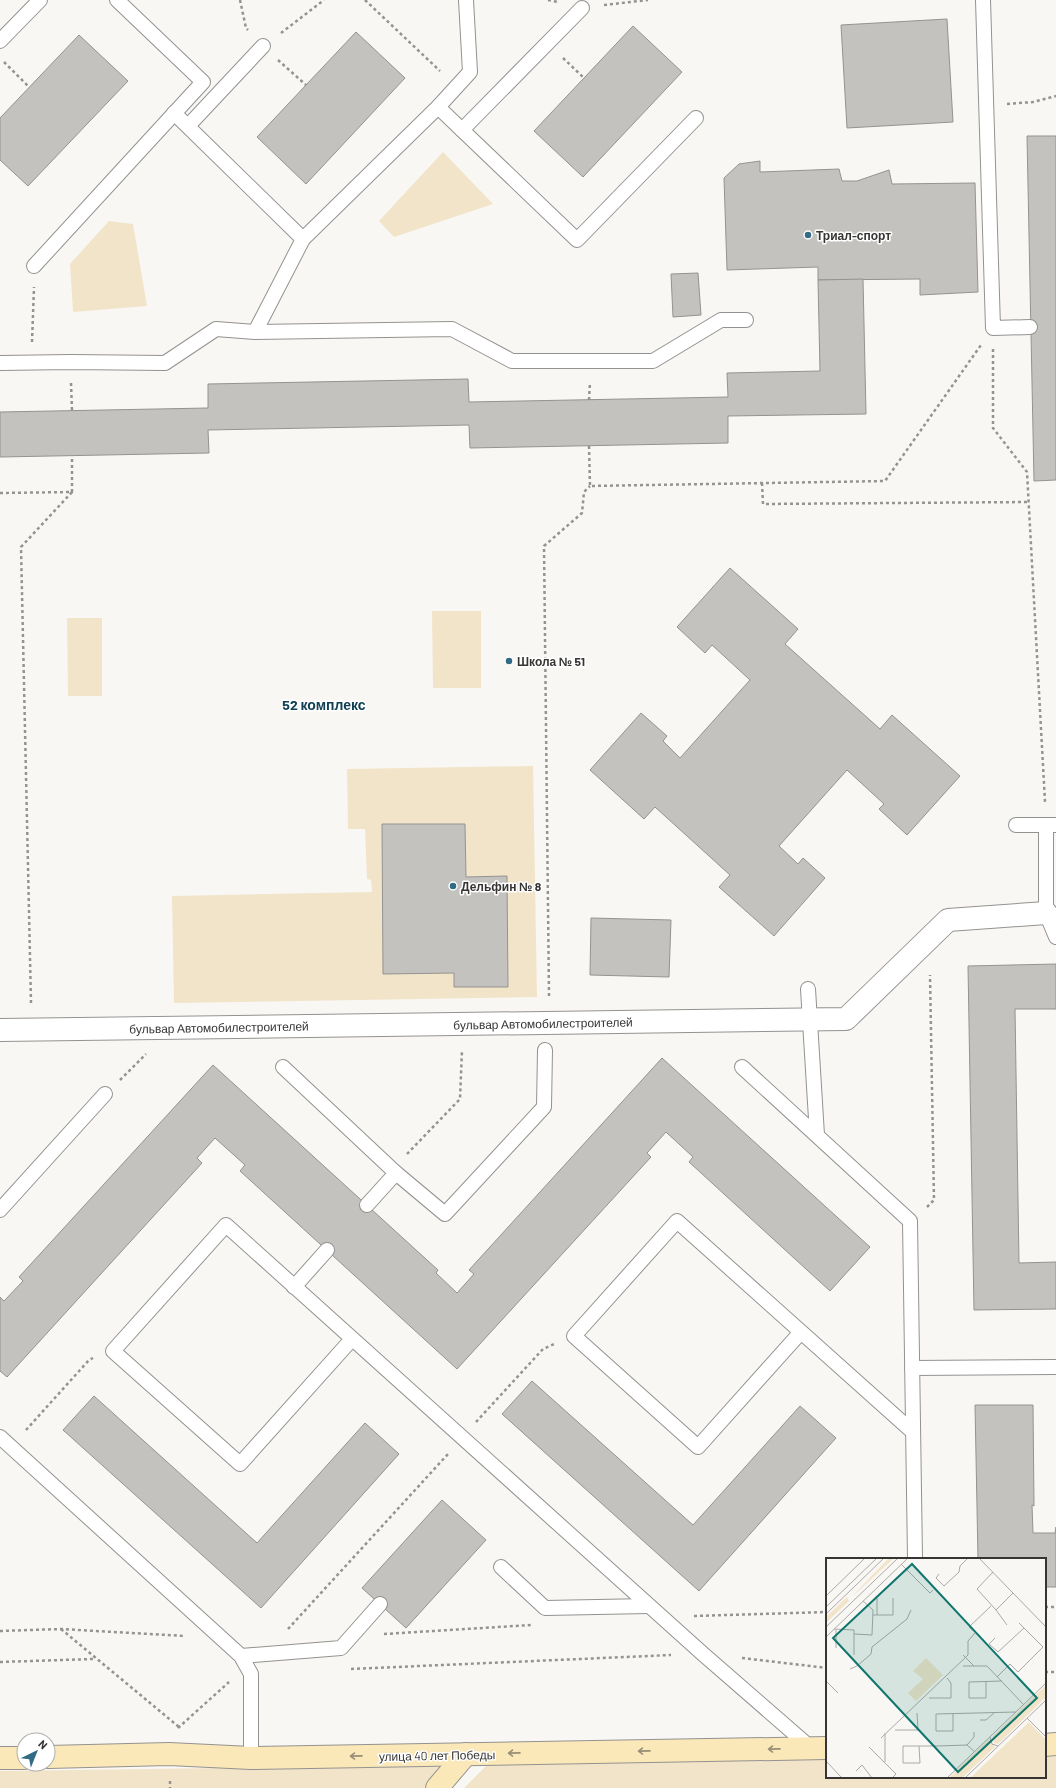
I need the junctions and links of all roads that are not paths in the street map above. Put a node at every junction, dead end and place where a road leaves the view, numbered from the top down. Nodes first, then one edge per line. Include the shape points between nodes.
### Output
1 (40, 0) edge
2 (117, 0) edge
3 (466, 0) edge
4 (982, 0) edge
5 (582, 8) dead end
6 (0, 41) edge
7 (263, 46) road end
8 (438, 106) junction
9 (174, 113) junction
10 (696, 118) dead end
11 (188, 126) junction
12 (462, 130) junction
13 (303, 239) junction
14 (34, 266) road end
15 (746, 320) dead end
16 (1030, 327) dead end
17 (255, 332) junction
18 (0, 363) edge
19 (1016, 825) dead end
20 (1051, 825) edge
21 (1046, 914) junction
22 (1056, 937) edge
23 (808, 988) dead end
24 (810, 1019) junction
25 (0, 1030) edge
26 (545, 1050) dead end
27 (283, 1067) dead end
28 (742, 1067) dead end
29 (105, 1094) road end
30 (817, 1135) junction
31 (394, 1171) junction
32 (367, 1205) dead end
33 (0, 1210) edge
34 (327, 1250) dead end
35 (294, 1287) junction
36 (801, 1332) junction
37 (352, 1339) junction
38 (1056, 1367) edge
39 (912, 1368) junction
40 (913, 1432) junction
41 (0, 1437) edge
42 (915, 1558) edge
43 (501, 1567) dead end
44 (380, 1604) dead end
45 (649, 1606) junction
46 (240, 1656) junction
47 (1056, 1744) edge
48 (1046, 1745) edge
49 (819, 1748) edge
50 (466, 1754) junction
51 (56, 1757) edge
52 (0, 1758) edge
53 (16, 1758) edge
54 (251, 1758) junction
55 (437, 1788) edge

1 - 6 lane
2 - 9 lane via 203,82
3 - 8 lane via 470,72
4 - 16 lane via 993,328
5 - 12 lane
7 - 11 lane
8 - 12 lane
8 - 13 lane
9 - 11 lane
9 - 14 lane
10 - 12 lane via 577,240
11 - 13 lane
13 - 17 lane
15 - 17 lane via 721,320 653,361 512,361 452,329
17 - 18 lane via 216,329 165,363
19 - 20 lane
20 - 21 lane
21 - 22 lane
21 - 24 street, бульвар Автомобилестроителей via 948,920 846,1019
23 - 24 lane
24 - 25 street, бульвар Автомобилестроителей
24 - 30 lane
26 - 31 lane via 544,1107 445,1214
27 - 31 lane
28 - 30 lane
29 - 33 lane
30 - 39 lane via 910,1221
31 - 32 lane
34 - 35 lane
35 - 37 lane
35 - 37 lane via 226,1225 113,1351 240,1464
36 - 36 lane via 677,1221 574,1336 698,1447
36 - 40 lane
37 - 45 lane
38 - 39 lane
39 - 40 lane
40 - 42 lane
41 - 46 lane
43 - 45 lane via 545,1608
44 - 46 lane via 342,1648
45 - 49 lane via 703,1654
46 - 54 lane via 251,1674
47 - 48 street
49 -> 50 street, улица 40 лет Победы
50 -> 54 street, улица 40 лет Победы
50 - 55 street
51 - 54 street, улица 40 лет Победы via 169,1754
52 - 53 street

